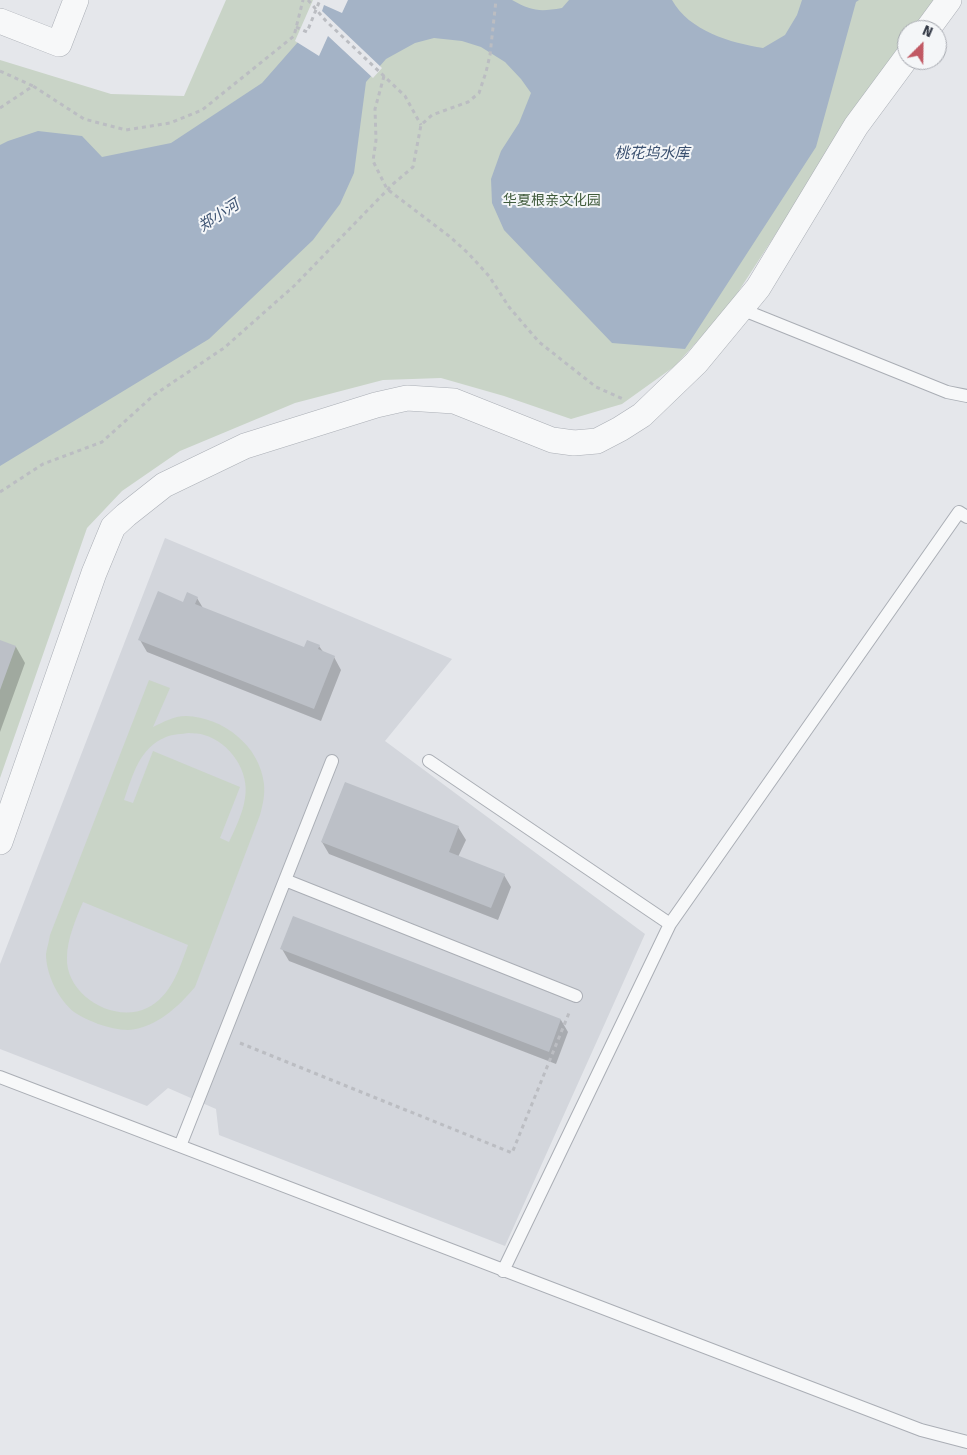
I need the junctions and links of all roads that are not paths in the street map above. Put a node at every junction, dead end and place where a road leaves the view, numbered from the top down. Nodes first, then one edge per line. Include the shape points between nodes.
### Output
1 (76, 0) edge
2 (949, 0) edge
3 (934, 20) edge
4 (0, 21) edge
5 (897, 70) edge
6 (741, 309) junction
7 (967, 396) edge
8 (967, 517) edge
9 (332, 761) dead end
10 (429, 762) dead end
11 (0, 842) edge
12 (285, 880) junction
13 (670, 924) junction
14 (576, 996) road end
15 (0, 1077) edge
16 (180, 1146) junction
17 (503, 1271) junction
18 (967, 1442) edge

1 - 4 street via 59,44
2 - 3 street
5 - 6 street via 856,126 758,288
6 - 7 lane via 947,392
6 - 11 street via 696,363 648,408 597,441 574,443 552,440 454,401 407,398 376,404 245,446 164,485 113,527 94,572
8 - 13 lane via 959,512
9 - 12 lane
10 - 13 lane
12 - 14 lane
12 - 16 lane
13 - 17 lane
15 - 16 lane
16 - 17 lane
17 - 18 lane via 921,1430

